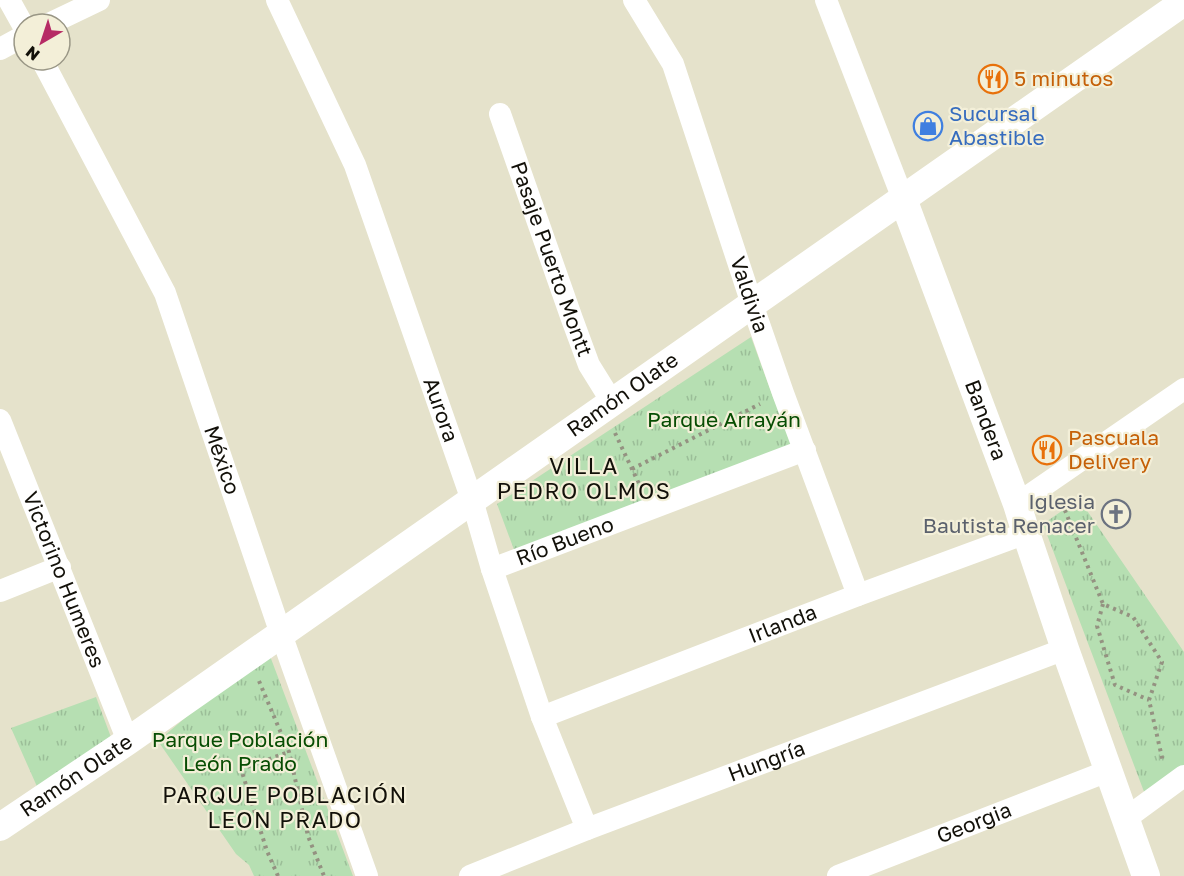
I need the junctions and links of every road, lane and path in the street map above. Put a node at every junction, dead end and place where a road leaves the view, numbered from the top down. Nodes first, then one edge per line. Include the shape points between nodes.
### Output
1 (99, 0) edge
2 (277, 0) edge
3 (634, 0) edge
4 (826, 0) edge
5 (1184, 2) edge
6 (72, 13) edge
7 (48, 72) edge
8 (500, 114) dead end
9 (903, 199) junction
10 (752, 304) junction
11 (1184, 389) edge
12 (783, 393) junction
13 (608, 405) junction
14 (0, 420) edge
15 (805, 450) junction
16 (632, 469) junction
17 (1053, 480) junction
18 (472, 500) junction
19 (1017, 504) junction
20 (651, 508) junction
21 (1026, 532) junction
22 (60, 567) junction
23 (492, 569) junction
24 (0, 591) edge
25 (858, 595) junction
26 (1103, 604) junction
27 (281, 634) junction
28 (1065, 649) junction
29 (248, 657) junction
30 (1149, 700) junction
31 (542, 717) junction
32 (128, 741) junction
33 (289, 752) junction
34 (1108, 771) junction
35 (1176, 782) edge
36 (1125, 819) junction
37 (0, 827) edge
38 (587, 829) junction
39 (278, 876) edge
40 (324, 876) edge
41 (367, 876) edge
42 (470, 876) edge
43 (838, 876) edge
44 (1146, 876) edge

1 - 6 street
2 - 18 street, Aurora via 355,165
3 - 10 street, Valdivia via 674,64
4 - 9 street, Bandera
5 - 9 street, Ramón Olate
7 - 27 street, México via 165,293
8 - 13 street, Pasaje Puerto Montt via 568,308
9 - 10 street, Ramón Olate
9 - 19 street, Bandera
10 - 12 street, Valdivia
10 - 13 street, Ramón Olate
11 - 17 street
12 - 15 street, Valdivia
12 - 16 path
13 - 16 path
13 - 18 street, Ramón Olate
14 - 22 street, Victorino Humeres
15 - 20 street, Río Bueno
15 - 25 street, Valdivia
16 - 20 path
17 - 19 street
17 - 26 path
18 - 23 street, Aurora
18 - 27 street, Ramón Olate
19 - 21 street, Bandera
20 - 23 street, Río Bueno
21 - 25 street, Irlanda
21 - 28 street, Bandera
22 - 24 street
22 - 32 street, Victorino Humeres
23 - 31 street, Aurora
25 - 31 street, Irlanda
26 - 30 path via 1097,626 1115,686
26 - 30 path via 1133,617 1162,662
27 - 29 street, Ramón Olate
27 - 41 street, México
28 - 34 street, Bandera
28 - 38 street, Hungría
29 - 32 street, Ramón Olate
29 - 33 path
30 - 35 path via 1167,780
31 - 38 street, Aurora
32 - 37 street, Ramón Olate
33 - 39 path via 241,770
33 - 40 path via 308,836
34 - 36 street, Bandera
34 - 43 street, Georgia
35 - 36 street
36 - 44 street, Bandera
38 - 42 street, Hungría

